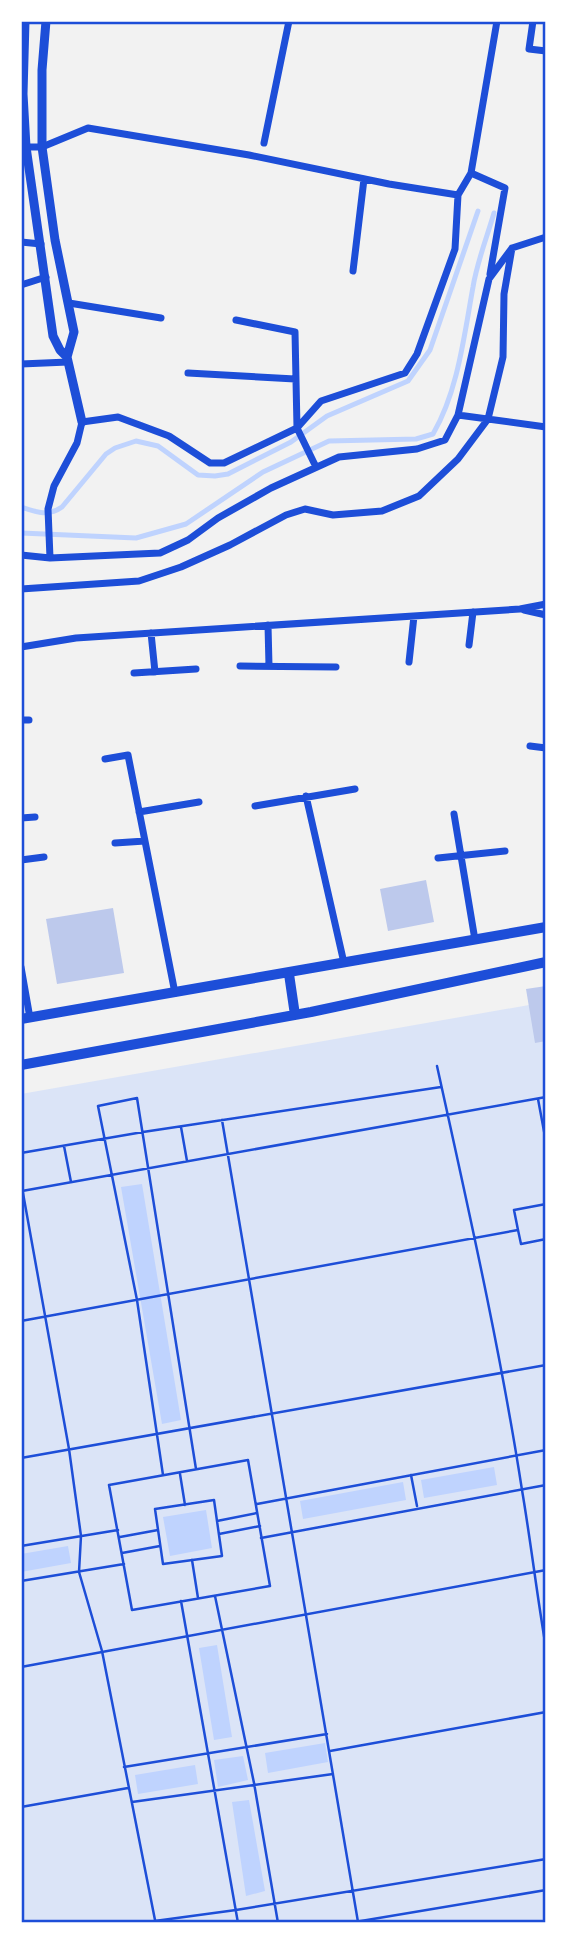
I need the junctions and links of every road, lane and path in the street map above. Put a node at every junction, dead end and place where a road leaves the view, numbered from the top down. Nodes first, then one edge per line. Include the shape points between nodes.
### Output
1 (25, 21) edge
2 (46, 21) edge
3 (497, 21) edge
4 (533, 21) edge
5 (286, 22) edge
6 (546, 51) edge
7 (264, 143) dead end
8 (23, 147) edge
9 (41, 147) junction
10 (471, 173) junction
11 (364, 179) junction
12 (458, 195) junction
13 (546, 237) edge
14 (21, 242) edge
15 (41, 244) junction
16 (512, 248) junction
17 (353, 271) dead end
18 (46, 277) junction
19 (489, 279) junction
20 (21, 285) edge
21 (69, 303) junction
22 (161, 318) dead end
23 (236, 320) dead end
24 (68, 360) junction
25 (21, 364) edge
26 (188, 373) dead end
27 (295, 379) junction
28 (458, 415) junction
29 (488, 419) junction
30 (82, 422) junction
31 (546, 427) edge
32 (298, 428) junction
33 (316, 467) junction
34 (21, 555) edge
35 (50, 558) junction
36 (21, 589) edge
37 (546, 604) edge
38 (520, 609) junction
39 (473, 612) junction
40 (546, 615) edge
41 (414, 616) junction
42 (268, 625) junction
43 (151, 633) junction
44 (469, 645) dead end
45 (21, 647) edge
46 (410, 662) dead end
47 (240, 666) dead end
48 (269, 666) junction
49 (335, 667) dead end
50 (196, 669) dead end
51 (155, 672) junction
52 (134, 673) dead end
53 (530, 746) dead end
54 (546, 748) edge
55 (105, 760) dead end
56 (355, 789) dead end
57 (306, 796) junction
58 (199, 802) dead end
59 (255, 806) dead end
60 (139, 812) junction
61 (454, 814) dead end
62 (35, 817) dead end
63 (21, 818) edge
64 (145, 841) junction
65 (115, 843) dead end
66 (505, 851) dead end
67 (461, 855) junction
68 (44, 857) dead end
69 (438, 858) dead end
70 (21, 860) edge
71 (546, 927) edge
72 (475, 940) junction
73 (546, 962) edge
74 (344, 963) junction
75 (21, 967) edge
76 (289, 974) junction
77 (175, 993) junction
78 (295, 1015) junction
79 (25, 1019) edge
80 (21, 1065) edge
81 (437, 1066) dead end
82 (441, 1087) junction
83 (546, 1097) edge
84 (538, 1099) junction
85 (447, 1115) junction
86 (222, 1119) junction
87 (181, 1126) junction
88 (143, 1132) junction
89 (105, 1138) junction
90 (546, 1142) edge
91 (64, 1146) junction
92 (21, 1153) edge
93 (228, 1154) junction
94 (187, 1161) junction
95 (148, 1168) junction
96 (113, 1175) junction
97 (21, 1182) edge
98 (71, 1182) junction
99 (22, 1191) edge
100 (546, 1204) edge
101 (518, 1230) junction
102 (546, 1239) edge
103 (475, 1240) junction
104 (250, 1280) junction
105 (169, 1294) junction
106 (137, 1300) junction
107 (44, 1317) junction
108 (21, 1321) edge
109 (546, 1365) edge
110 (501, 1373) junction
111 (272, 1414) junction
112 (190, 1428) junction
113 (158, 1434) junction
114 (69, 1449) junction
115 (546, 1450) edge
116 (516, 1455) junction
117 (21, 1458) edge
118 (197, 1469) junction
119 (180, 1472) junction
120 (163, 1475) junction
121 (411, 1475) junction
122 (546, 1485) edge
123 (522, 1489) junction
124 (286, 1497) junction
125 (185, 1505) junction
126 (256, 1505) junction
127 (417, 1507) junction
128 (257, 1513) junction
129 (217, 1521) junction
130 (260, 1526) junction
131 (118, 1530) junction
132 (158, 1530) junction
133 (292, 1531) junction
134 (219, 1534) junction
135 (81, 1536) junction
136 (119, 1537) junction
137 (261, 1538) junction
138 (21, 1546) edge
139 (160, 1546) junction
140 (122, 1553) junction
141 (192, 1560) junction
142 (124, 1564) junction
143 (546, 1570) edge
144 (79, 1572) junction
145 (534, 1573) junction
146 (21, 1581) edge
147 (215, 1595) junction
148 (198, 1598) junction
149 (181, 1601) junction
150 (307, 1615) junction
151 (221, 1631) junction
152 (188, 1637) junction
153 (546, 1648) edge
154 (102, 1651) junction
155 (21, 1667) edge
156 (546, 1712) edge
157 (327, 1734) junction
158 (246, 1747) junction
159 (330, 1751) junction
160 (208, 1753) junction
161 (124, 1767) junction
162 (333, 1773) junction
163 (254, 1783) junction
164 (128, 1788) junction
165 (216, 1791) junction
166 (132, 1802) junction
167 (21, 1807) edge
168 (546, 1859) edge
169 (353, 1889) junction
170 (546, 1890) edge
171 (275, 1903) junction
172 (236, 1910) junction
173 (155, 1920) junction
174 (358, 1922) edge
175 (140, 1923) edge
176 (238, 1923) edge
177 (278, 1923) edge
178 (349, 1923) edge

1 - 8 street
2 - 9 street
3 - 10 street
4 - 6 street via 529,49
5 - 7 street
8 - 9 street
8 - 15 street
9 - 11 street via 88,128
9 - 21 street
10 - 12 street
10 - 19 street via 505,188
11 - 12 street
11 - 17 street
12 - 32 street via 455,248 429,326 405,373 321,401
13 - 16 street
14 - 15 street
15 - 18 street
16 - 19 street
16 - 29 street via 504,294 503,356
18 - 20 street
18 - 24 street via 53,336
19 - 28 street
21 - 22 street
21 - 24 street via 74,332
23 - 27 street via 295,332
24 - 25 street
24 - 30 street
26 - 27 street
27 - 32 street
28 - 29 street
28 - 33 street via 445,440 417,449 339,457
29 - 31 street
29 - 36 street via 458,459 419,496 382,511 333,515 306,509 286,514 181,567 139,581
30 - 32 street via 118,417 169,436 210,463 224,463
30 - 35 street via 48,509
32 - 33 street
33 - 35 street via 160,553
34 - 35 street
37 - 38 street
38 - 39 street
38 - 40 street
39 - 41 street
39 - 44 street
41 - 42 street
41 - 46 street
42 - 43 street
42 - 48 street
43 - 45 street
43 - 51 street
47 - 48 street
48 - 49 street
50 - 51 street
51 - 52 street
53 - 54 street
55 - 60 street via 128,755
56 - 57 street
57 - 59 street
57 - 74 street
58 - 60 street
60 - 64 street
61 - 67 street
62 - 63 street
64 - 65 street
64 - 77 street
66 - 67 street
67 - 69 street
67 - 72 street
68 - 70 street
71 - 72 main road
72 - 74 main road
73 - 78 main road
74 - 76 main road
75 - 79 street
76 - 77 main road
76 - 78 main road
77 - 79 main road
78 - 80 main road
81 - 82 path
82 - 85 path
82 - 86 path
83 - 84 path
84 - 85 path
84 - 90 path
85 - 93 path
85 - 103 path
86 - 87 path
86 - 93 path
87 - 88 path
87 - 94 path
88 - 89 path
88 - 89 path via 137,1098 98,1106
88 - 95 path
89 - 91 path
89 - 96 path
91 - 92 path
91 - 98 path
93 - 94 path
93 - 104 path
94 - 95 path
95 - 96 path
95 - 105 path
96 - 98 path
96 - 106 path
97 - 99 path
98 - 99 path
99 - 107 path
100 - 101 path via 514,1210
101 - 102 path via 521,1244
101 - 103 path
103 - 104 path
103 - 110 path
104 - 105 path
104 - 111 path
105 - 106 path
105 - 112 path
106 - 107 path
106 - 113 path
107 - 108 path
107 - 114 path
109 - 110 path
110 - 111 path
110 - 116 path
111 - 112 path
111 - 124 path
112 - 113 path
112 - 118 path
113 - 114 path
113 - 120 path
114 - 117 path
114 - 135 path
115 - 116 path
116 - 121 path
116 - 123 path
118 - 119 path
118 - 126 path via 248,1460
119 - 120 path
119 - 125 path
120 - 131 path via 109,1485
121 - 124 path
121 - 127 path
122 - 123 path
123 - 127 path
123 - 145 path
124 - 126 path
124 - 133 path
125 - 129 path via 214,1500
125 - 132 path via 155,1510
126 - 128 path
127 - 133 path
128 - 129 path
128 - 130 path
129 - 134 path
130 - 134 path
130 - 137 path
131 - 135 path
131 - 136 path
132 - 136 path
132 - 139 path
133 - 137 path
133 - 150 path
134 - 141 path via 222,1556
135 - 138 path
135 - 144 path
136 - 140 path
137 - 147 path via 270,1586
139 - 140 path
139 - 141 path via 163,1564
140 - 142 path
141 - 148 path
142 - 144 path
142 - 149 path via 132,1610
143 - 145 path
144 - 146 path
144 - 154 path
145 - 150 path
145 - 153 path
147 - 148 path
147 - 151 path
148 - 149 path
149 - 152 path
150 - 151 path
150 - 157 path
151 - 152 path
151 - 158 path
152 - 154 path
152 - 160 path
154 - 155 path
154 - 161 path
156 - 159 path
157 - 158 path
157 - 159 path
158 - 160 path
158 - 163 path
159 - 162 path
160 - 161 path
160 - 165 path
161 - 164 path
162 - 163 path
162 - 169 path
163 - 165 path
163 - 171 path
164 - 166 path
164 - 167 path
165 - 166 path
165 - 172 path
166 - 173 path
168 - 169 path
169 - 171 path
169 - 174 path
170 - 174 path
171 - 172 path
171 - 177 path
172 - 173 path
172 - 176 path
173 - 175 path
174 - 178 path

